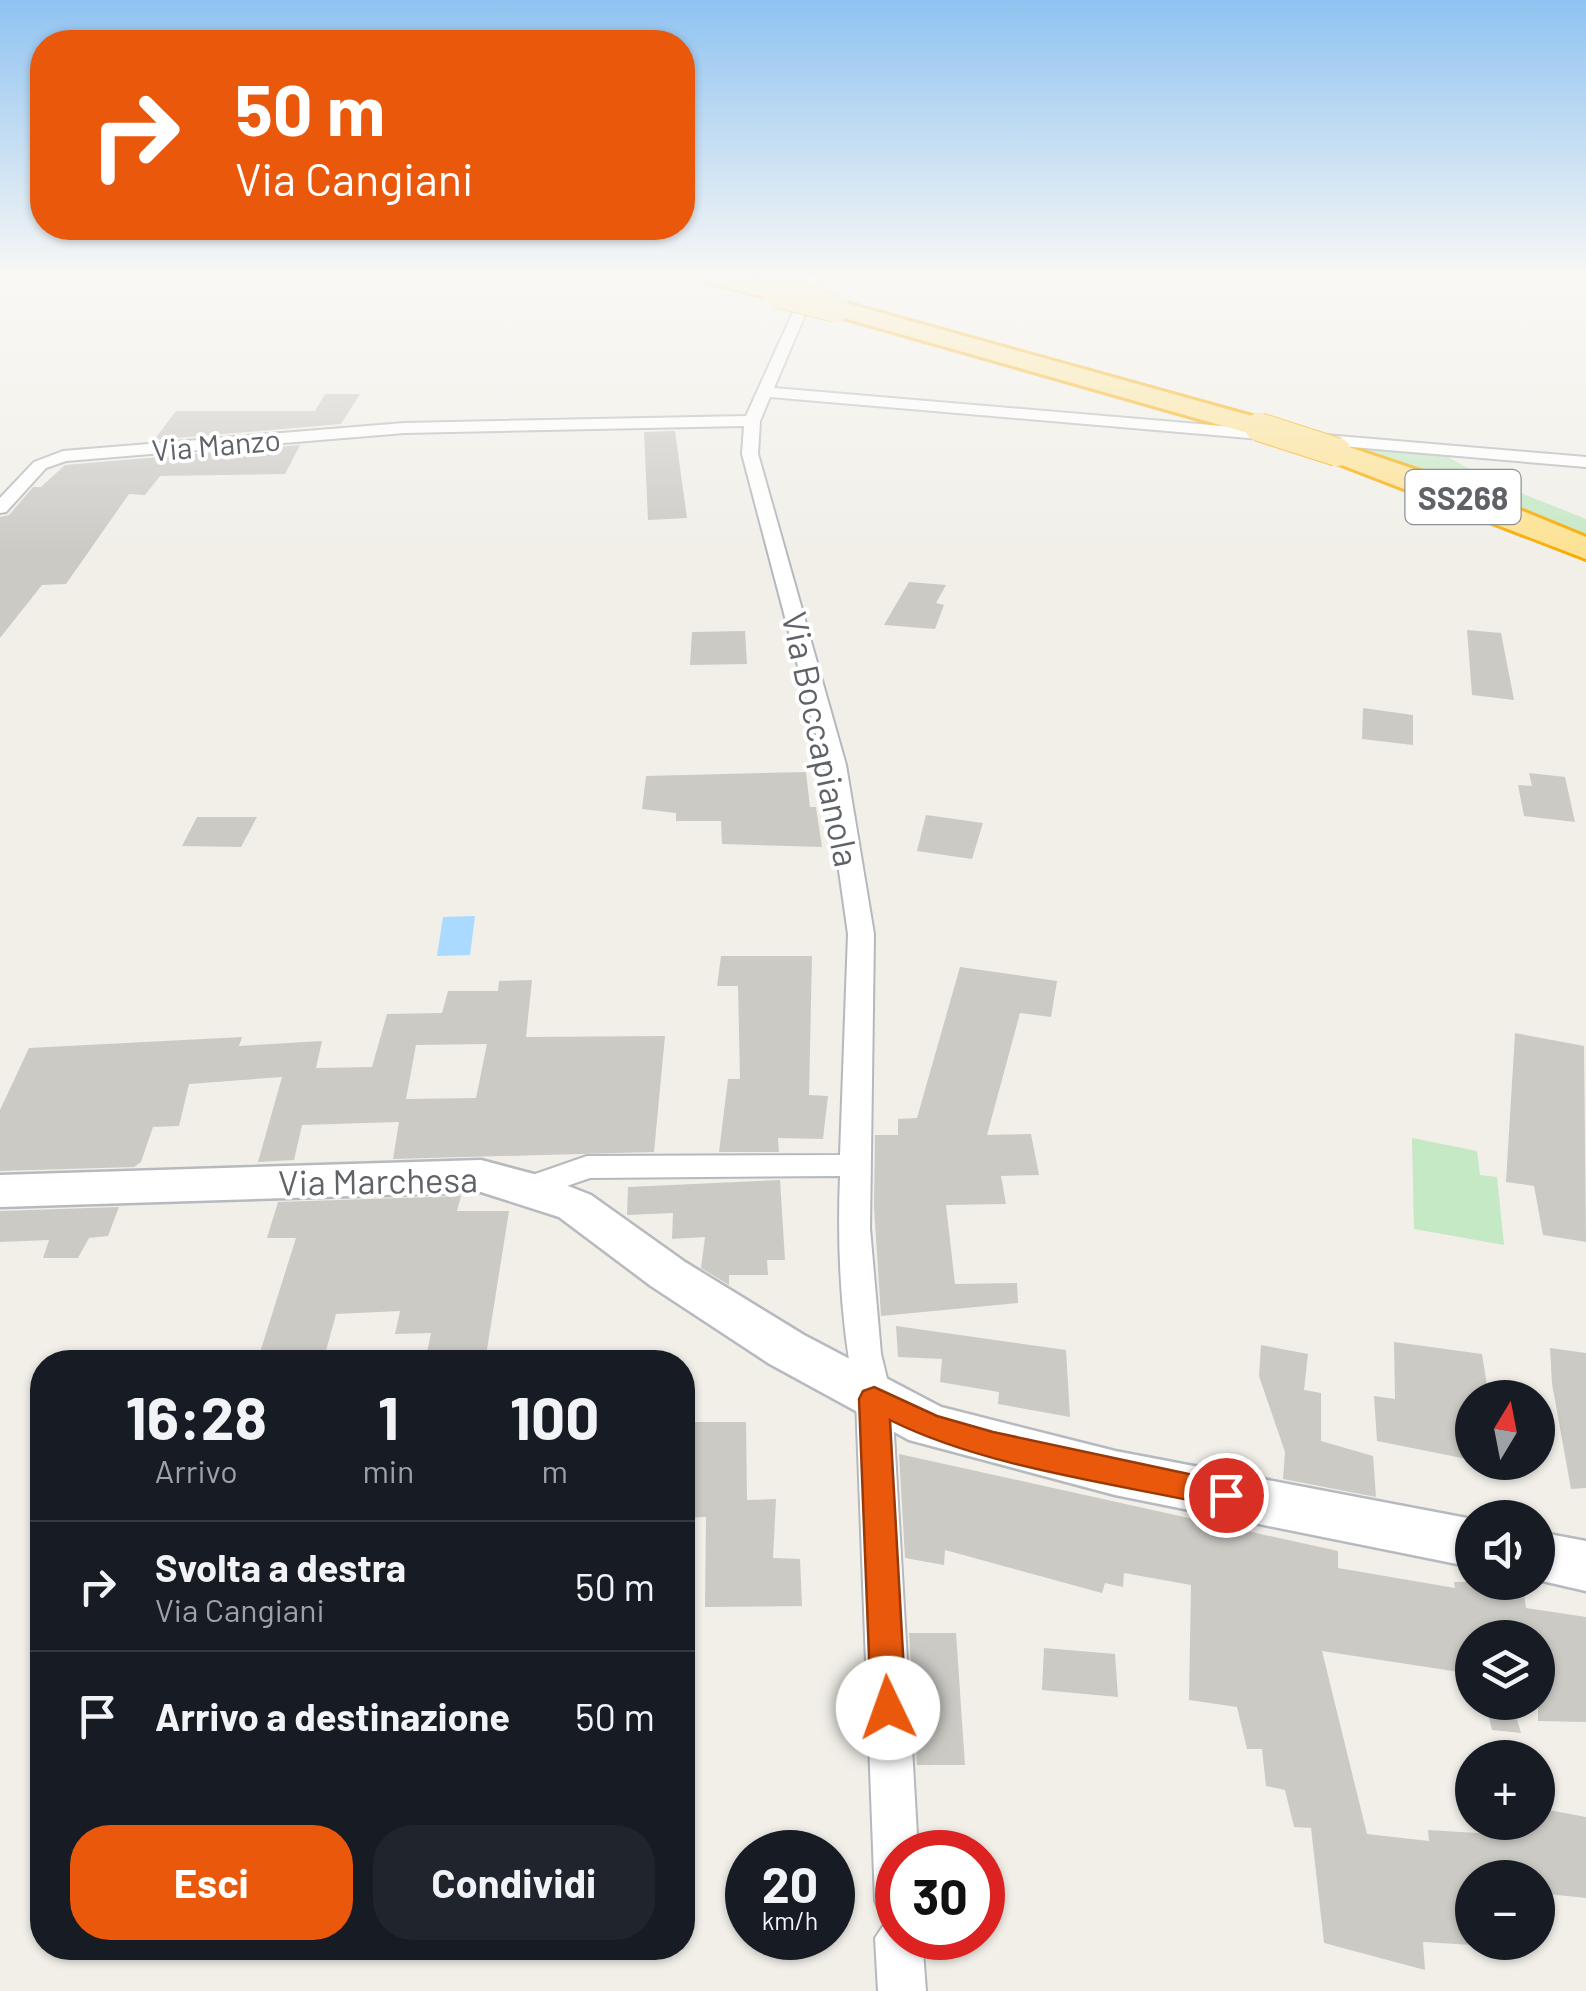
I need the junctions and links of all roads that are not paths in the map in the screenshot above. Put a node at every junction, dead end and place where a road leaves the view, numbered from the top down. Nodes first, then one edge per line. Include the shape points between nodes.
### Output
1 (773, 370) edge
2 (1056, 370) edge
3 (763, 392) junction
4 (752, 421) junction
5 (1586, 462) edge
6 (0, 508) edge
7 (1586, 549) edge
8 (854, 1165) junction
9 (530, 1188) junction
10 (0, 1191) edge
11 (874, 1399) junction
12 (1455, 1540) edge
13 (1555, 1560) edge
14 (1586, 1566) edge
15 (895, 1830) edge
16 (900, 1960) edge
17 (902, 1991) edge

1 - 3 street, Via Boccapianola
2 - 7 highway, SS268, bridge via 1337,452
3 - 4 street, Via Boccapianola
3 - 5 street
4 - 6 street, Via Manzo via 404,428 62,456 40,465
4 - 8 street, Via Boccapianola via 750,454 835,765 850,856 860,934
8 - 9 street via 587,1167
8 - 11 street, Via Boccapianola via 862,1336
9 - 10 street, Via Marchesa via 481,1176 430,1176
9 - 11 street, Via Marchesa via 575,1206 668,1274
11 - 12 street, Via Marchesa via 928,1426 993,1444
11 - 15 street, Via Boccapianola
13 - 14 street
16 - 17 street

